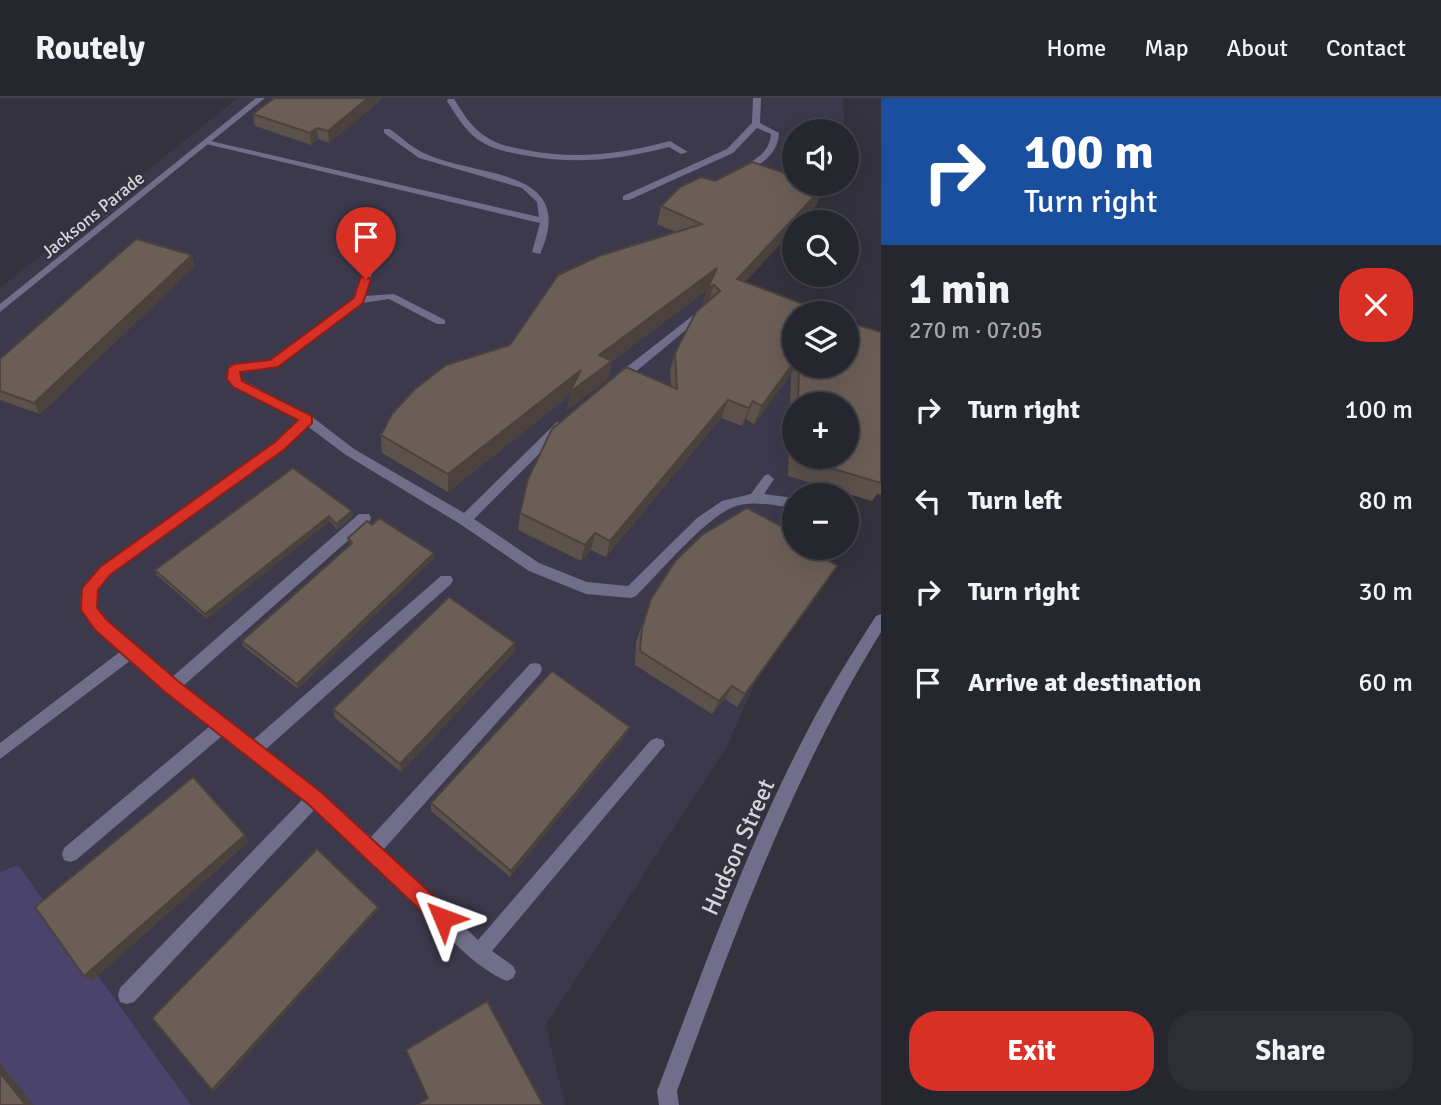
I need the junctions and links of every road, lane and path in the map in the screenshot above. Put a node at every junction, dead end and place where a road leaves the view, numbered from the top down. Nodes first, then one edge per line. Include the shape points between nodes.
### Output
1 (261, 98) edge
2 (759, 98) edge
3 (450, 101) dead end
4 (756, 124) junction
5 (387, 131) dead end
6 (206, 143) junction
7 (684, 152) dead end
8 (730, 176) edge
9 (626, 198) dead end
10 (545, 221) junction
11 (537, 252) dead end
12 (372, 258) dead end
13 (359, 300) junction
14 (707, 308) edge
15 (0, 309) edge
16 (441, 322) dead end
17 (612, 384) edge
18 (572, 416) edge
19 (307, 419) junction
20 (768, 480) dead end
21 (755, 498) junction
22 (782, 501) edge
23 (364, 518) dead end
24 (465, 520) junction
25 (446, 580) dead end
26 (881, 620) edge
27 (132, 651) junction
28 (535, 669) dead end
29 (172, 687) junction
30 (221, 727) junction
31 (657, 745) dead end
32 (254, 750) junction
33 (0, 752) edge
34 (315, 798) junction
35 (372, 849) junction
36 (69, 854) dead end
37 (479, 953) junction
38 (507, 972) dead end
39 (127, 995) dead end
40 (669, 1105) edge

1 - 6 street, Jacksons Parade
2 - 4 street
3 - 7 street via 466,126 484,141 537,156 606,160 670,144
4 - 8 street via 775,133 775,140 764,158
4 - 9 street via 730,151
5 - 10 street via 422,156 524,186 541,201
6 - 10 street
6 - 15 street, Jacksons Parade
10 - 11 street
12 - 13 street
13 - 16 street via 390,296
13 - 19 street via 274,364 234,368 233,379 238,384
14 - 17 street
18 - 24 street
19 - 24 street via 350,452
19 - 27 street via 280,446 105,571 90,588 89,610
20 - 21 street
21 - 22 street
21 - 24 street via 727,504 702,522 631,592 586,588 534,567
23 - 29 street
25 - 32 street
26 - 40 street, Hudson Street via 844,675 748,876 667,1091
27 - 29 street
27 - 33 street
28 - 35 street
29 - 30 street
30 - 32 street
30 - 36 street
31 - 37 street
32 - 34 street
34 - 35 street
34 - 39 street
35 - 37 street
37 - 38 street

